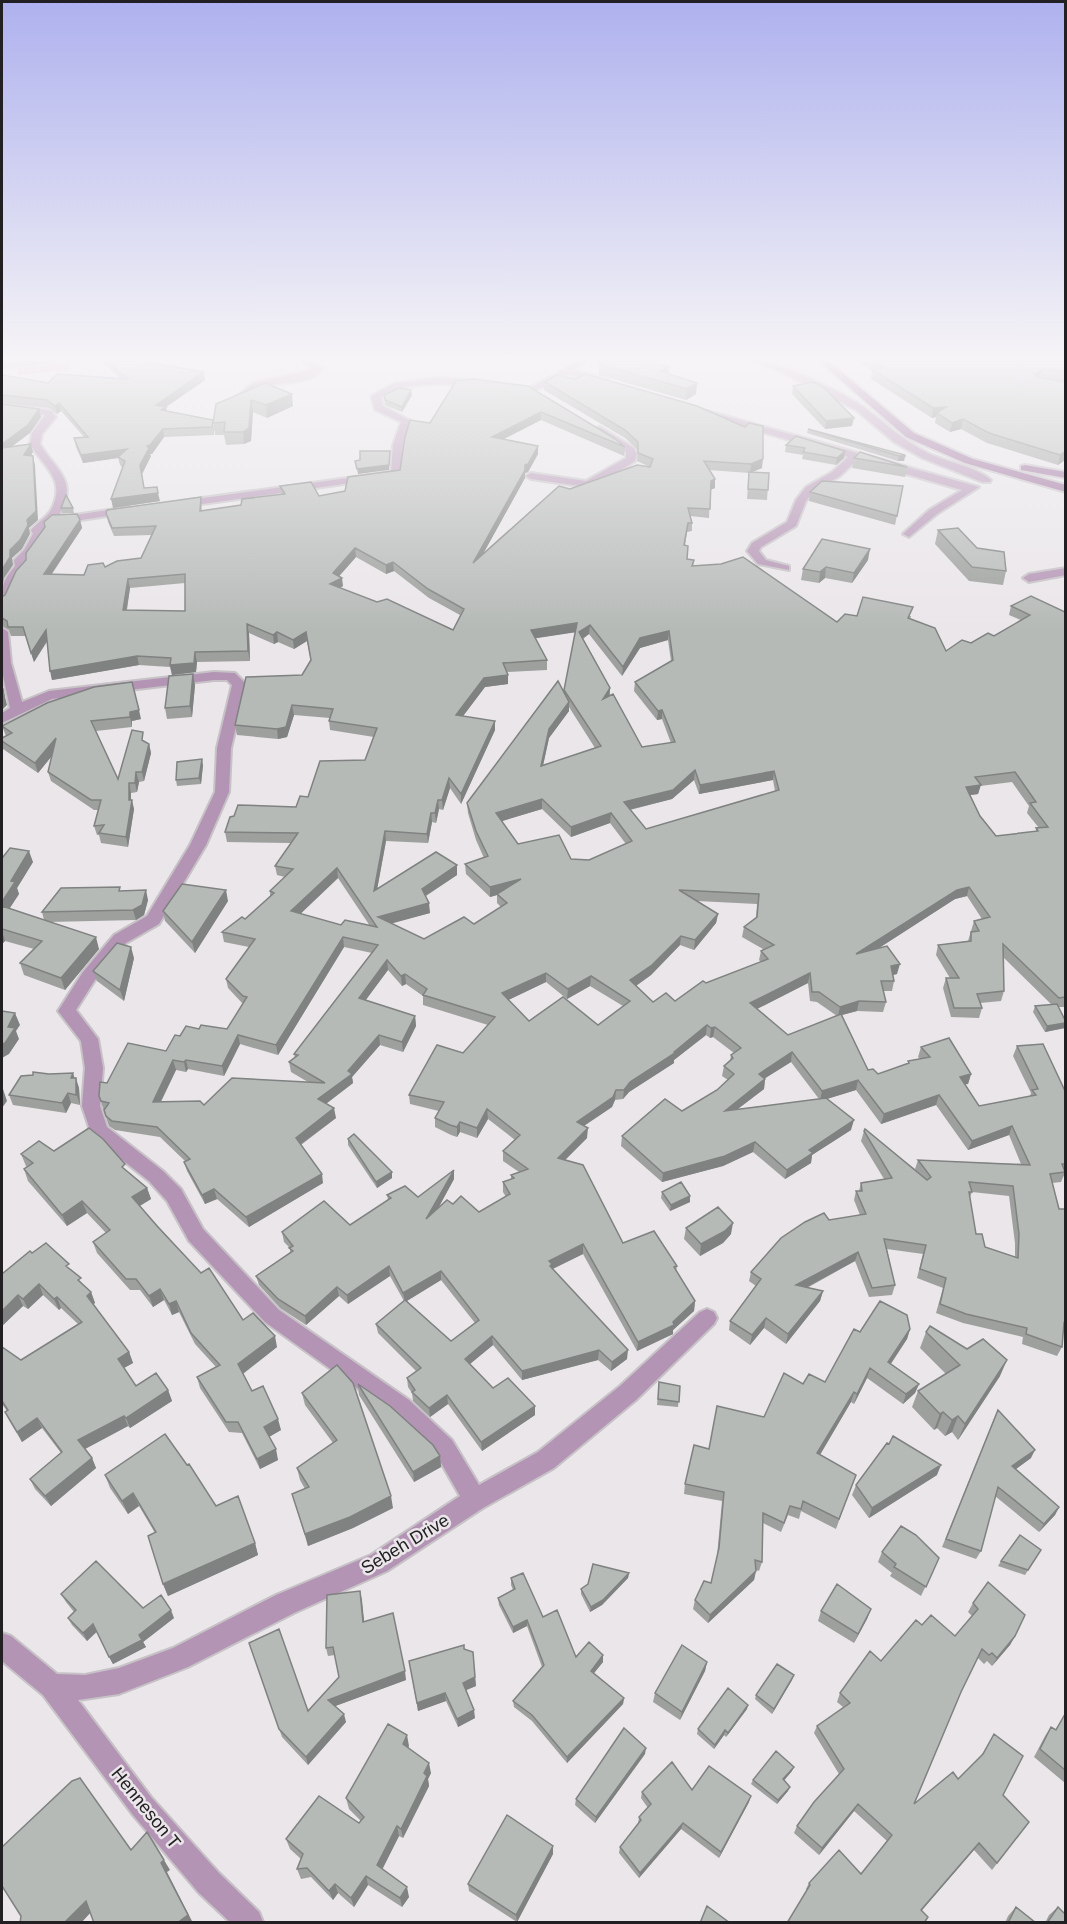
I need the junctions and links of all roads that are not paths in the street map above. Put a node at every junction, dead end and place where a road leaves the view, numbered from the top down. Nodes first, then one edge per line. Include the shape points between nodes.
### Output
1 (40, 450) edge
2 (398, 450) edge
3 (630, 450) edge
4 (831, 450) edge
5 (915, 450) edge
6 (940, 450) edge
7 (962, 450) edge
8 (854, 457) junction
9 (996, 470) junction
10 (1065, 475) edge
11 (531, 476) dead end
12 (986, 480) junction
13 (970, 489) junction
14 (1065, 489) edge
15 (173, 505) edge
16 (142, 509) edge
17 (51, 517) junction
18 (909, 534) dead end
19 (785, 568) dead end
20 (1065, 571) edge
21 (1029, 578) dead end
22 (2, 600) edge
23 (2, 632) edge
24 (16, 709) junction
25 (2, 719) edge
26 (707, 1318) dead end
27 (475, 1500) junction
28 (2, 1645) edge
29 (52, 1686) junction
30 (249, 1923) edge

1 - 17 street via 63,485 64,491
2 - 15 street via 396,474
3 - 11 street via 631,459 587,484
4 - 8 street
5 - 12 street
6 - 9 main road
7 - 10 main road via 1003,464
8 - 13 street
8 - 19 street via 836,474 810,489 792,524 756,545 753,551 762,562
9 - 12 street
9 - 14 main road
12 - 13 street
13 - 18 street via 933,512
16 - 17 street via 68,519
17 - 22 street via 37,530 39,534 20,560 21,567 11,578
20 - 21 street
23 - 24 street
24 - 25 street
24 - 27 street via 49,695 213,676 230,676 239,684 224,748 222,792 198,845 153,920 120,939 89,976 67,1011 89,1039 94,1068 91,1106 99,1131 174,1195 196,1235 272,1316 401,1407 444,1448
26 - 27 street, Sebeh Drive via 628,1393 546,1460
27 - 29 street, Sebeh Drive via 379,1563 285,1604 178,1658 119,1681 85,1688
28 - 29 street
29 - 30 street, Henneson T via 142,1806

